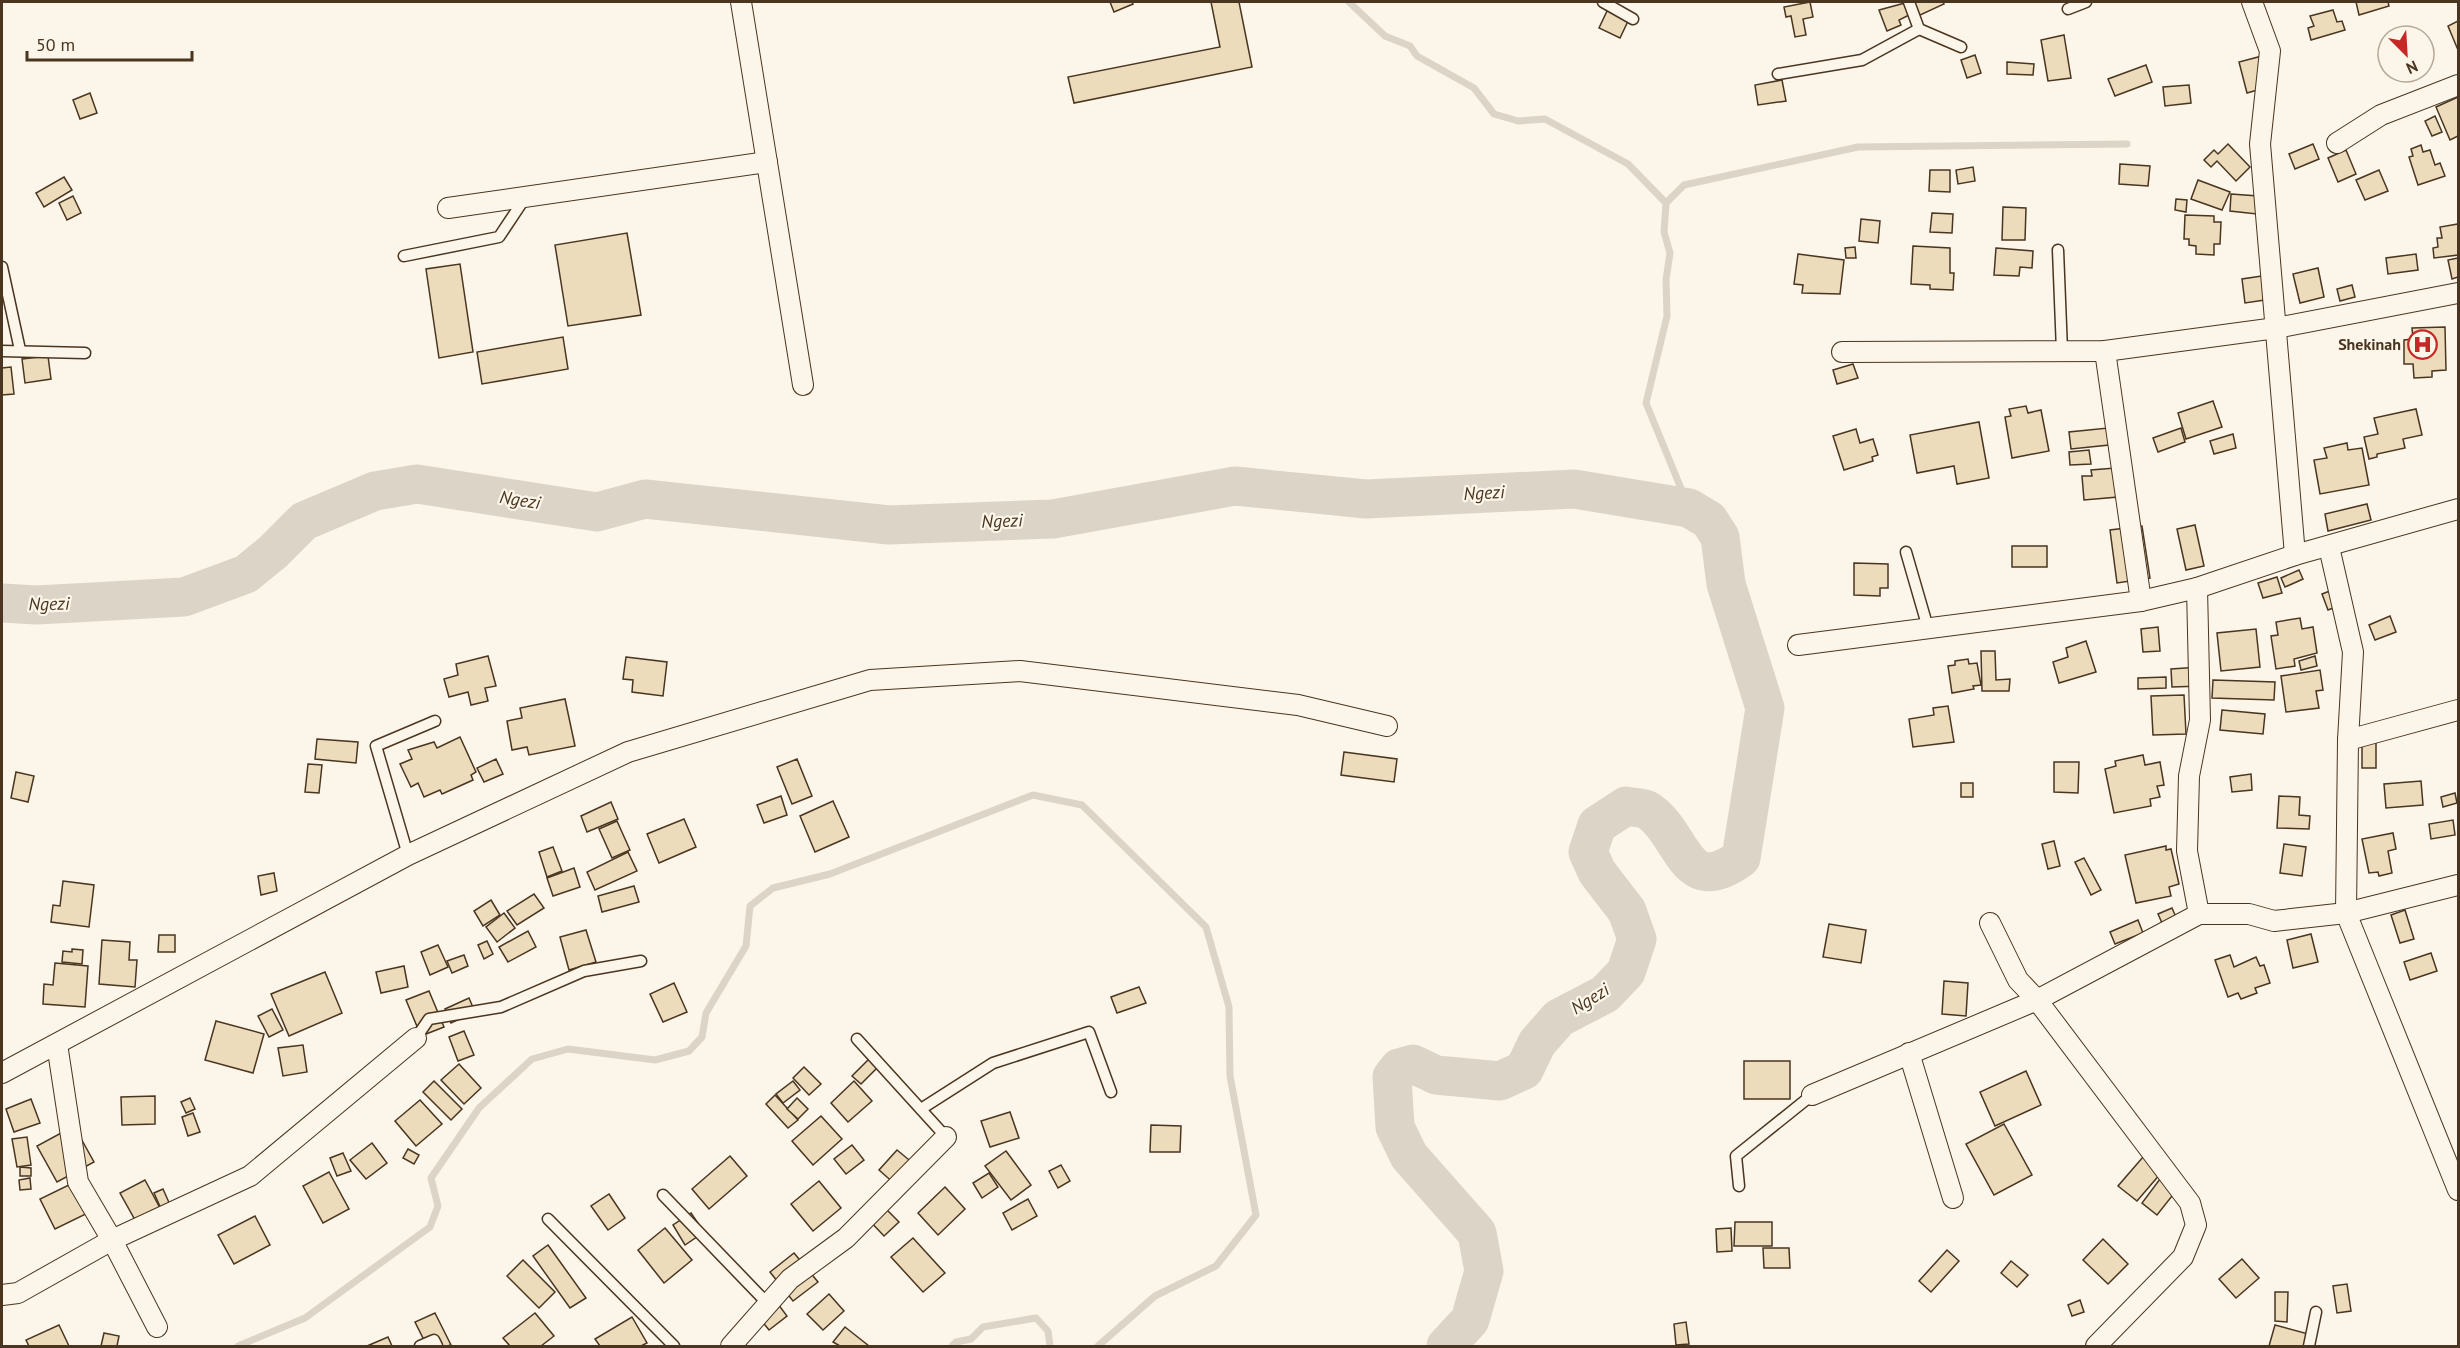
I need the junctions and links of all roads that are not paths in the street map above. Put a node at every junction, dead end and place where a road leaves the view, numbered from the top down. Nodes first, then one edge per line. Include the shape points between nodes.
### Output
1 (741, 2) edge
2 (1603, 2) edge
3 (1909, 2) edge
4 (2086, 2) edge
5 (2252, 2) edge
6 (2068, 9) dead end
7 (1633, 19) dead end
8 (1919, 29) junction
9 (1961, 47) dead end
10 (1779, 74) dead end
11 (2458, 85) edge
12 (2337, 143) dead end
13 (767, 162) junction
14 (527, 195) junction
15 (448, 208) dead end
16 (2058, 250) dead end
17 (404, 256) dead end
18 (2, 267) edge
19 (2458, 293) edge
20 (2276, 328) junction
21 (20, 350) junction
22 (2, 351) edge
23 (2062, 351) junction
24 (2105, 351) junction
25 (85, 352) dead end
26 (1842, 352) dead end
27 (803, 385) dead end
28 (2458, 509) edge
29 (2329, 547) junction
30 (1906, 552) dead end
31 (2295, 555) junction
32 (2197, 588) junction
33 (2141, 601) junction
34 (1928, 628) junction
35 (1798, 645) dead end
36 (2458, 710) edge
37 (435, 721) dead end
38 (1387, 726) dead end
39 (2348, 740) junction
40 (408, 855) junction
41 (2458, 885) edge
42 (2346, 913) junction
43 (2199, 914) junction
44 (1990, 923) dead end
45 (641, 962) dead end
46 (2037, 1000) junction
47 (416, 1038) joint
48 (857, 1039) dead end
49 (57, 1044) junction
50 (1909, 1053) junction
51 (2, 1073) edge
52 (1111, 1092) dead end
53 (1812, 1095) joint
54 (921, 1109) junction
55 (946, 1137) joint
56 (1739, 1186) dead end
57 (2458, 1190) edge
58 (663, 1195) dead end
59 (1953, 1198) dead end
60 (549, 1219) dead end
61 (112, 1240) junction
62 (2, 1295) edge
63 (768, 1304) junction
64 (2316, 1312) dead end
65 (158, 1327) dead end
66 (420, 1347) edge
67 (437, 1347) edge
68 (674, 1347) edge
69 (731, 1347) edge
70 (2096, 1347) edge
71 (2309, 1347) edge

1 - 13 street
2 - 7 lane
3 - 8 lane
4 - 6 lane
5 - 20 street via 2270,51 2260,144
8 - 9 lane
8 - 10 lane via 1862,60
11 - 12 street via 2381,115
13 - 14 street
13 - 27 street
14 - 15 street
14 - 17 lane via 499,237
16 - 23 lane
18 - 21 lane
19 - 20 street
20 - 24 street
20 - 31 street
21 - 22 lane
21 - 25 lane
23 - 24 street
23 - 26 street
24 - 33 street
28 - 29 street
29 - 31 street
29 - 39 street via 2353,652
30 - 34 lane
31 - 32 street
32 - 33 street
32 - 43 street via 2199,720 2189,776 2187,851
33 - 34 street
34 - 35 street
36 - 39 street
37 - 40 lane via 375,746
38 - 40 street via 1298,705 1020,671 870,680 628,752
39 - 42 street
40 - 49 street
41 - 42 street
42 - 43 street via 2274,921 2249,914
42 - 57 street
43 - 46 street
44 - 46 street via 2018,980
45 - 47 lane via 584,971 501,1007 429,1019
46 - 50 street
46 - 70 street via 2190,1203 2196,1225 2183,1257
47 - 61 street via 250,1176
48 - 54 lane
49 - 51 street
49 - 61 street via 78,1182
50 - 53 street
50 - 59 street
52 - 54 lane via 1089,1032 993,1063
53 - 56 lane via 1736,1156
54 - 55 lane
55 - 63 street via 846,1238 790,1279
58 - 63 lane
60 - 68 lane
61 - 62 street via 18,1293
61 - 65 street
63 - 69 street
64 - 71 lane
66 - 67 lane via 434,1340

